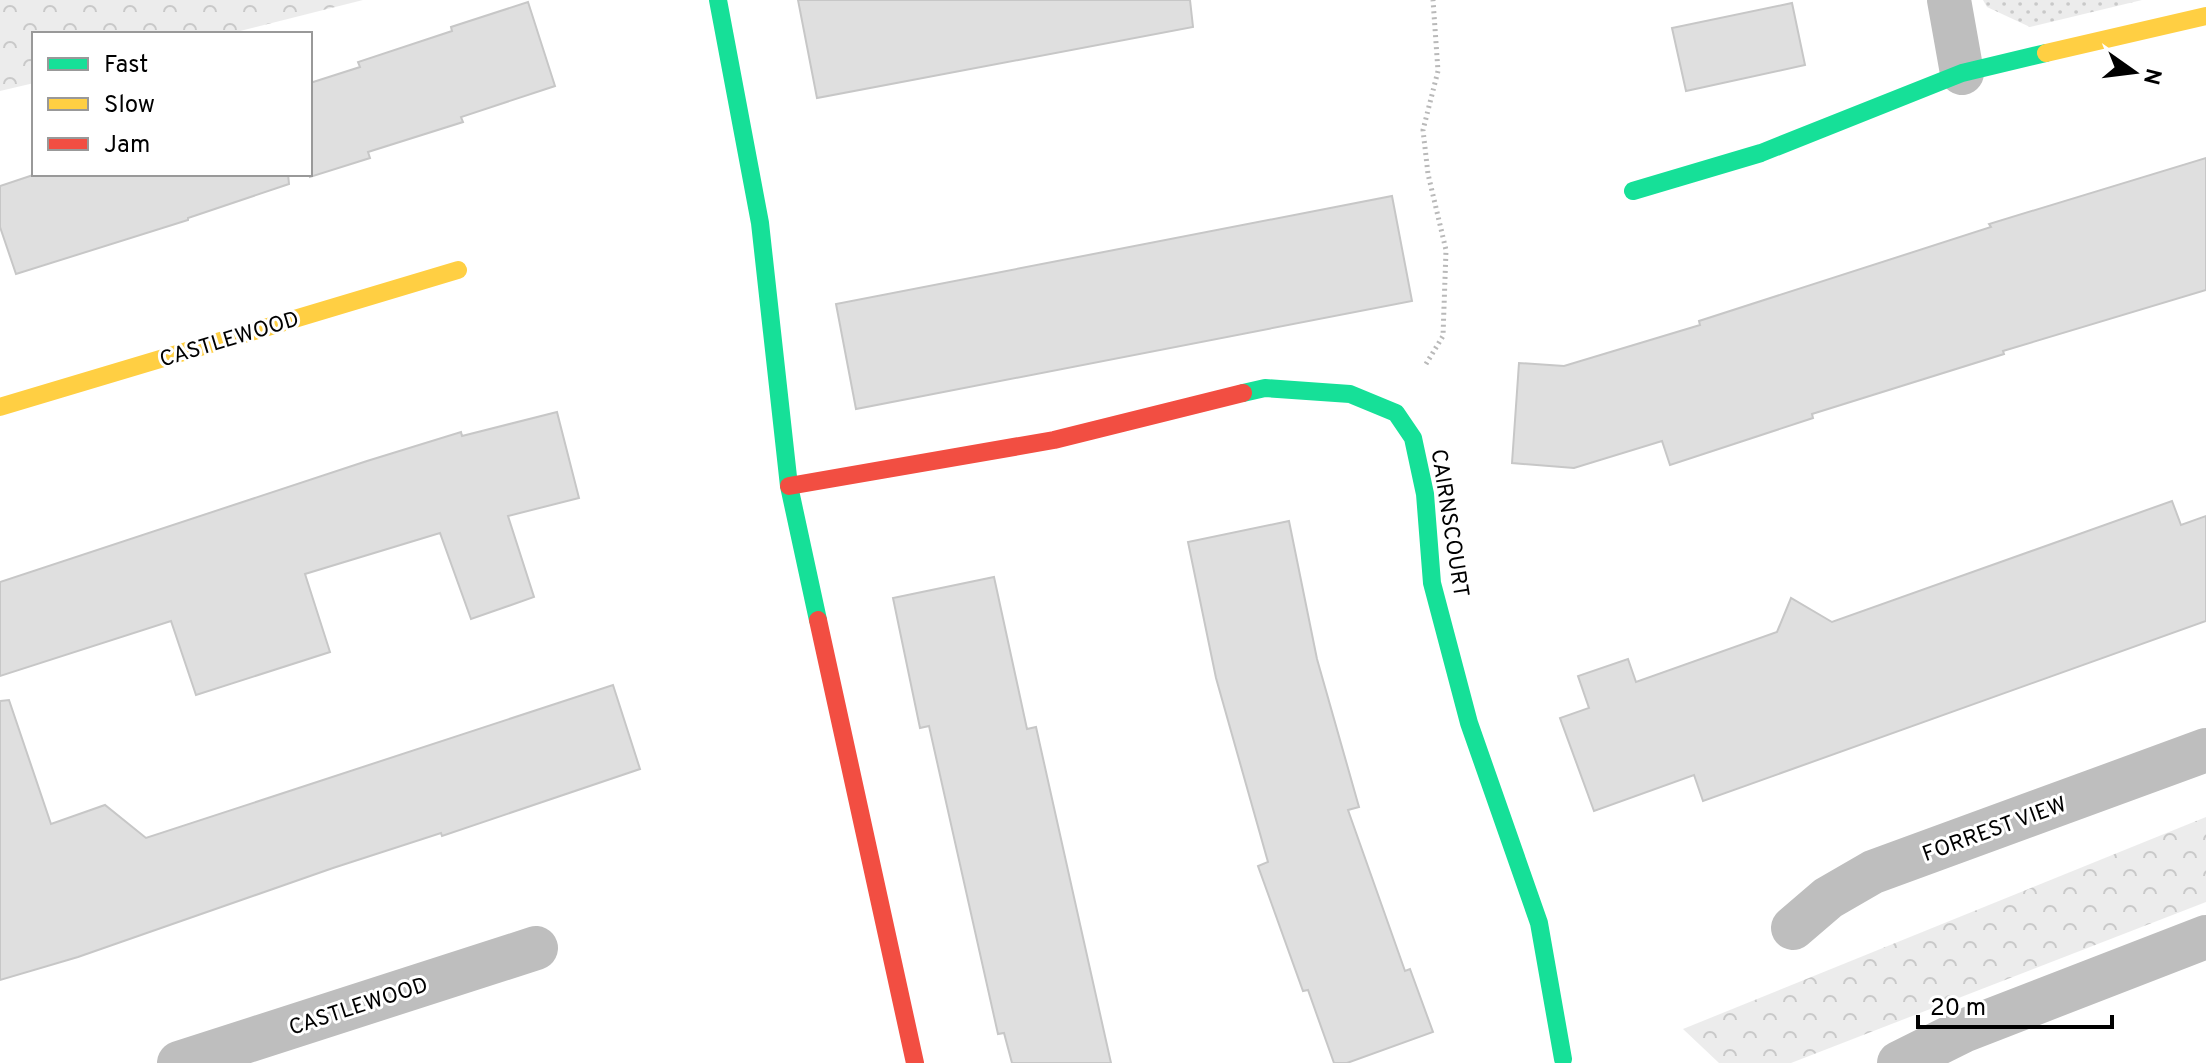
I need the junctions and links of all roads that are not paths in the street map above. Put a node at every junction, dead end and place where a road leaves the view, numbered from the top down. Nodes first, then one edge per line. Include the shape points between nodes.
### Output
1 (718, 0) edge
2 (1949, 0) edge
3 (2206, 16) edge
4 (1962, 73) junction
5 (1633, 191) dead end
6 (458, 270) dead end
7 (0, 407) edge
8 (789, 486) junction
9 (2206, 750) edge
10 (1793, 928) dead end
11 (2206, 937) edge
12 (536, 948) dead end
13 (1967, 1047) edge
14 (1563, 1059) dead end
15 (179, 1063) edge
16 (915, 1063) edge
17 (1899, 1063) edge

1 - 8 street via 760,223
2 - 4 street
3 - 4 street
4 - 5 street via 1761,153
6 - 7 street, CASTLEWOOD
8 - 14 street, CAIRNSCOURT via 1054,440 1265,388 1350,394 1396,413 1413,438 1425,494 1432,583 1469,723 1539,923
8 - 16 street
9 - 10 street, FORREST VIEW via 1873,872 1828,898
11 - 13 street
12 - 15 street, CASTLEWOOD
13 - 17 street

